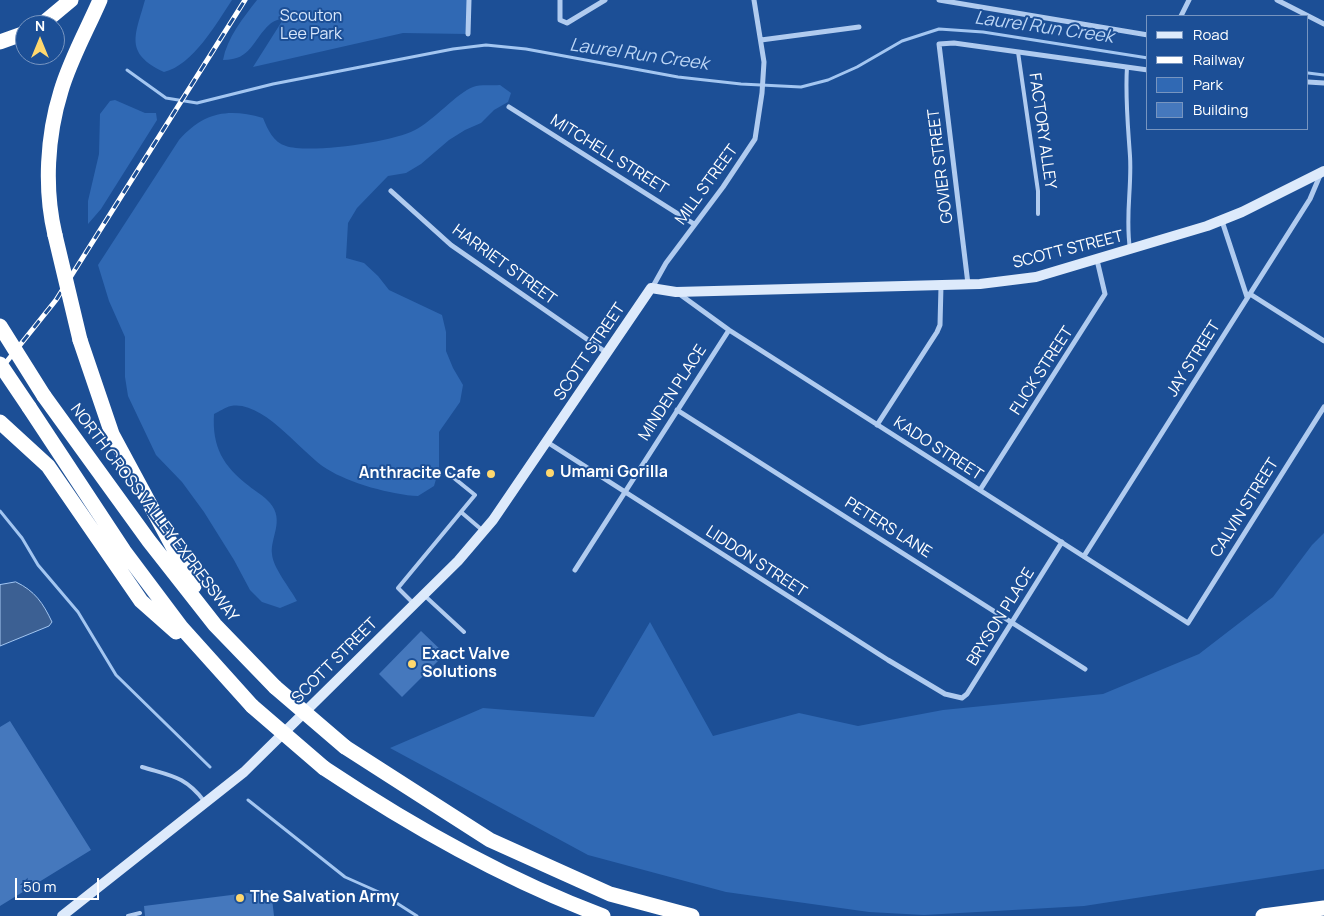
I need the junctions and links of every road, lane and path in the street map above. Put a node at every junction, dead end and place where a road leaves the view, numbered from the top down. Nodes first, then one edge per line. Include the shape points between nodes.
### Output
1 (71, 0) edge
2 (100, 0) edge
3 (469, 0) edge
4 (560, 0) edge
5 (605, 0) edge
6 (754, 0) edge
7 (939, 0) edge
8 (1189, 0) edge
9 (1277, 0) edge
10 (53, 15) edge
11 (1182, 15) edge
12 (1306, 15) edge
13 (1309, 16) edge
14 (1324, 24) edge
15 (859, 27) dead end
16 (468, 34) dead end
17 (1146, 35) edge
18 (15, 37) edge
19 (761, 40) junction
20 (0, 42) edge
21 (1018, 52) junction
22 (1127, 67) junction
23 (1146, 70) edge
24 (1309, 82) edge
25 (1324, 83) edge
26 (510, 107) dead end
27 (1323, 172) edge
28 (391, 191) dead end
29 (1038, 214) dead end
30 (1222, 221) junction
31 (694, 224) junction
32 (1130, 250) junction
33 (1097, 260) junction
34 (968, 284) junction
35 (941, 286) junction
36 (651, 288) junction
37 (676, 292) junction
38 (1248, 296) junction
39 (0, 326) edge
40 (729, 330) junction
41 (1324, 340) edge
42 (607, 353) junction
43 (0, 364) edge
44 (1324, 408) edge
45 (677, 410) junction
46 (0, 422) edge
47 (877, 425) junction
48 (547, 442) junction
49 (449, 474) dead end
50 (980, 490) junction
51 (624, 492) junction
52 (461, 512) junction
53 (484, 532) junction
54 (1062, 542) junction
55 (1084, 556) junction
56 (575, 570) dead end
57 (424, 594) junction
58 (414, 604) junction
59 (1013, 622) junction
60 (1188, 623) joint
61 (215, 625) junction
62 (464, 632) dead end
63 (211, 662) junction
64 (1085, 669) dead end
65 (955, 698) joint
66 (142, 767) dead end
67 (205, 803) junction
68 (1324, 908) edge
69 (140, 913) dead end
70 (62, 916) edge
71 (128, 916) edge
72 (603, 916) edge
73 (692, 916) edge
74 (1263, 916) edge

1 - 10 highway
2 - 61 highway, bridge via 65,78 54,121 48,180 54,235 80,340 112,434
3 - 16 street
4 - 5 street via 560,20 567,24
6 - 19 street, MILL STREET
7 - 17 street
8 - 11 street
9 - 12 street
13 - 14 street
15 - 19 street
18 - 20 highway
19 - 31 street, MILL STREET via 764,74 755,139
21 - 22 street
21 - 29 lane, FACTORY ALLEY via 1038,191
21 - 34 street, GOVIER STREET via 954,43 939,44
22 - 23 street
22 - 32 lane via 1125,91 1130,157 1126,226
24 - 25 street
26 - 31 street, MITCHELL STREET
27 - 30 street, SCOTT STREET
27 - 38 street, JAY STREET via 1314,192
28 - 42 street, HARRIET STREET via 451,245
30 - 32 street, SCOTT STREET
30 - 38 street
31 - 36 street, MILL STREET
32 - 33 street, SCOTT STREET
33 - 34 street, SCOTT STREET via 1036,277
33 - 50 street, FLICK STREET via 1105,294
34 - 35 street, SCOTT STREET
35 - 37 street, SCOTT STREET
35 - 47 street via 937,332
36 - 37 street, SCOTT STREET
36 - 42 street, SCOTT STREET
37 - 40 street, KADO STREET
38 - 41 street
38 - 55 street, JAY STREET
39 - 61 highway, NORTH CROSS VALLEY EXPRESSWAY, bridge via 44,396 149,541
40 - 45 street, MINDEN PLACE
40 - 47 street, KADO STREET
42 - 48 street, SCOTT STREET
43 - 63 highway, bridge via 124,551
44 - 60 street, CALVIN STREET
45 - 51 street, MINDEN PLACE
45 - 59 street, PETERS LANE
46 - 63 highway via 48,466 141,601
47 - 50 street, KADO STREET
48 - 51 street, LIDDON STREET
48 - 53 street, SCOTT STREET
49 - 52 lane via 474,495
50 - 54 street, KADO STREET
51 - 56 street, MINDEN PLACE
51 - 65 street, LIDDON STREET via 888,660
52 - 53 lane
52 - 58 lane via 398,588
53 - 57 street, SCOTT STREET
54 - 55 street, KADO STREET
54 - 59 street, BRYSON PLACE
55 - 60 street, KADO STREET
57 - 58 street, SCOTT STREET
57 - 62 lane
58 - 67 street, SCOTT STREET via 244,772
59 - 64 street, PETERS LANE
59 - 65 street, BRYSON PLACE via 967,694
61 - 73 highway, NORTH CROSS VALLEY EXPRESSWAY, bridge via 275,687 345,747 490,840 610,894
63 - 72 highway, bridge via 252,706 324,768 376,802 510,877
66 - 67 lane via 182,780 192,786
67 - 70 street, SCOTT STREET
68 - 74 highway
69 - 71 lane

